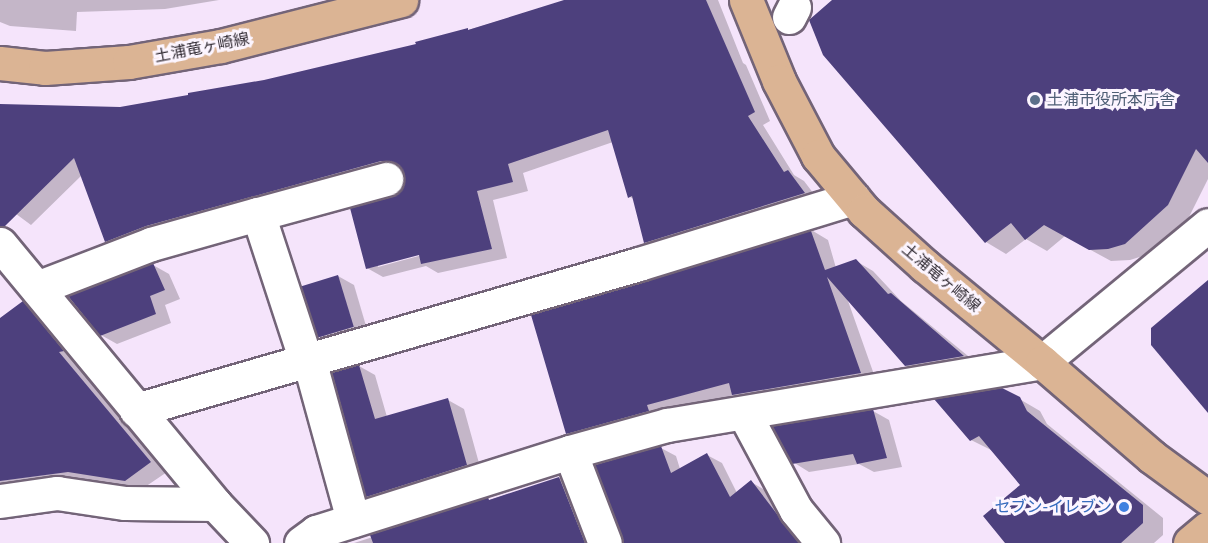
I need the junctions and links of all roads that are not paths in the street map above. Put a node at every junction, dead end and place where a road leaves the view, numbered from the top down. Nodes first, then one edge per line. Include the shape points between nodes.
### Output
1 (401, 0) edge
2 (746, 0) edge
3 (0, 63) edge
4 (386, 179) dead end
5 (853, 198) junction
6 (258, 214) junction
7 (1208, 225) edge
8 (0, 244) edge
9 (37, 288) junction
10 (308, 360) junction
11 (1042, 362) junction
12 (136, 410) junction
13 (744, 413) junction
14 (570, 452) junction
15 (1208, 498) edge
16 (0, 501) edge
17 (215, 504) junction
18 (353, 520) junction
19 (1208, 528) edge
20 (252, 543) edge
21 (301, 543) edge
22 (605, 543) edge
23 (823, 543) edge
24 (1190, 543) edge

1 - 3 main road, 土浦竜ヶ崎線 via 220,46 129,62 45,68
2 - 5 main road, 土浦竜ヶ崎線 via 779,81 818,156
4 - 6 street
5 - 10 street
5 - 11 main road, 土浦竜ヶ崎線 via 925,266
6 - 9 street via 151,244
6 - 10 street
7 - 11 street
8 - 9 street
9 - 12 street
10 - 12 street
10 - 18 street
11 - 13 street
11 - 15 main road, 土浦竜ヶ崎線 via 1152,458
12 - 17 street
13 - 14 street via 667,425
13 - 23 street via 796,510
14 - 18 street
14 - 22 street
16 - 17 street via 57,493 125,503
17 - 20 street
18 - 21 street via 316,532
19 - 24 main road

